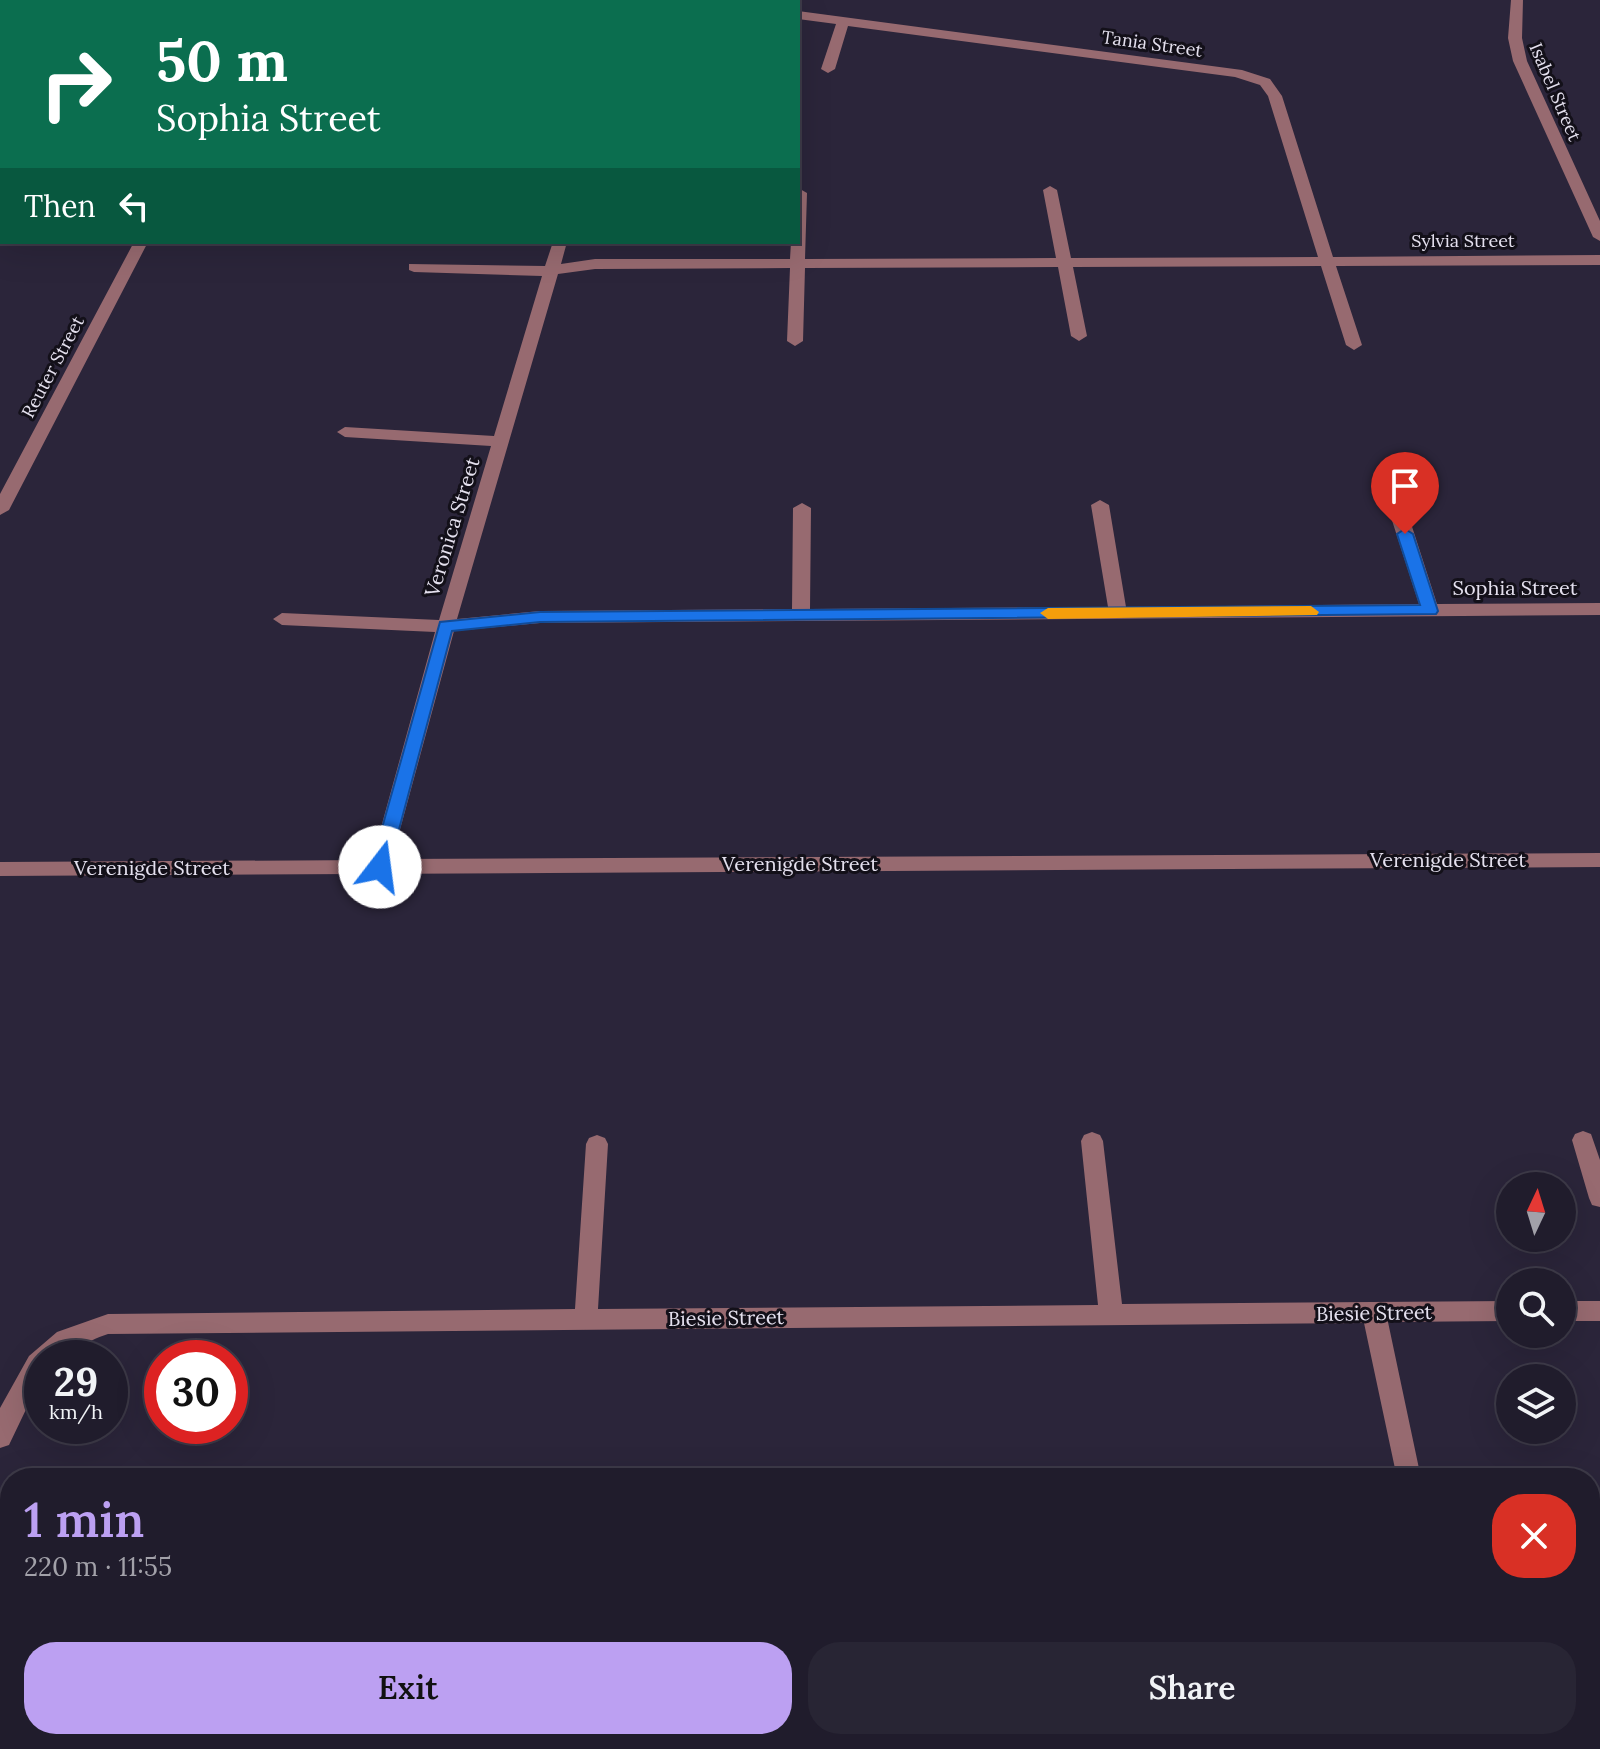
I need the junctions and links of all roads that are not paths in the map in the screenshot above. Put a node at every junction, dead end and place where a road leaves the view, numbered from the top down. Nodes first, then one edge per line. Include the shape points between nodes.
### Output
1 (1517, 0) edge
2 (800, 15) edge
3 (843, 21) junction
4 (828, 69) dead end
5 (1050, 190) dead end
6 (1600, 237) edge
7 (140, 244) edge
8 (559, 244) edge
9 (799, 244) edge
10 (1600, 260) edge
11 (1325, 261) junction
12 (1064, 262) junction
13 (798, 264) junction
14 (414, 267) dead end
15 (551, 270) junction
16 (1079, 336) dead end
17 (795, 341) dead end
18 (1354, 345) dead end
19 (345, 432) dead end
20 (501, 441) junction
21 (1100, 505) dead end
22 (802, 508) dead end
23 (1397, 508) dead end
24 (0, 510) edge
25 (1600, 609) edge
26 (1430, 611) junction
27 (1118, 613) junction
28 (801, 615) junction
29 (282, 619) dead end
30 (446, 626) junction
31 (1600, 860) edge
32 (380, 867) junction
33 (0, 869) edge
34 (1583, 1140) dead end
35 (1092, 1141) dead end
36 (597, 1144) dead end
37 (1600, 1198) edge
38 (1496, 1311) edge
39 (1576, 1311) edge
40 (1600, 1311) edge
41 (1374, 1313) junction
42 (1111, 1315) junction
43 (586, 1320) junction
44 (0, 1437) edge
45 (1407, 1468) edge

1 - 6 street, Isabel Street via 1520,61
2 - 3 street, Tania Street
3 - 4 street
3 - 11 street, Tania Street via 1237,73 1265,82 1275,96
5 - 12 street
7 - 24 street, Reuter Street
8 - 15 street, Veronica Street
9 - 13 street
10 - 11 street, Sylvia Street
11 - 12 street, Sylvia Street
11 - 18 street
12 - 13 street, Sylvia Street
12 - 16 street
13 - 15 street, Sylvia Street via 595,264
13 - 17 street
14 - 15 street
15 - 20 street, Veronica Street
19 - 20 street, Veronica Street
20 - 30 street, Veronica Street
21 - 27 street
22 - 28 street
23 - 26 street, Sophia Street
25 - 26 street, Sophia Street
26 - 27 street, Sophia Street
27 - 28 street, Sophia Street
28 - 30 street, Sophia Street via 540,617
29 - 30 street, Veronica Street
30 - 32 street, Veronica Street
31 - 32 street, Verenigde Street
32 - 33 street, Verenigde Street
34 - 37 street
35 - 42 street
36 - 43 street
38 - 41 street, Biesie Street
39 - 40 street
41 - 42 street, Biesie Street
41 - 45 street
42 - 43 street, Biesie Street
43 - 44 street, Biesie Street via 108,1324 68,1337 34,1364

